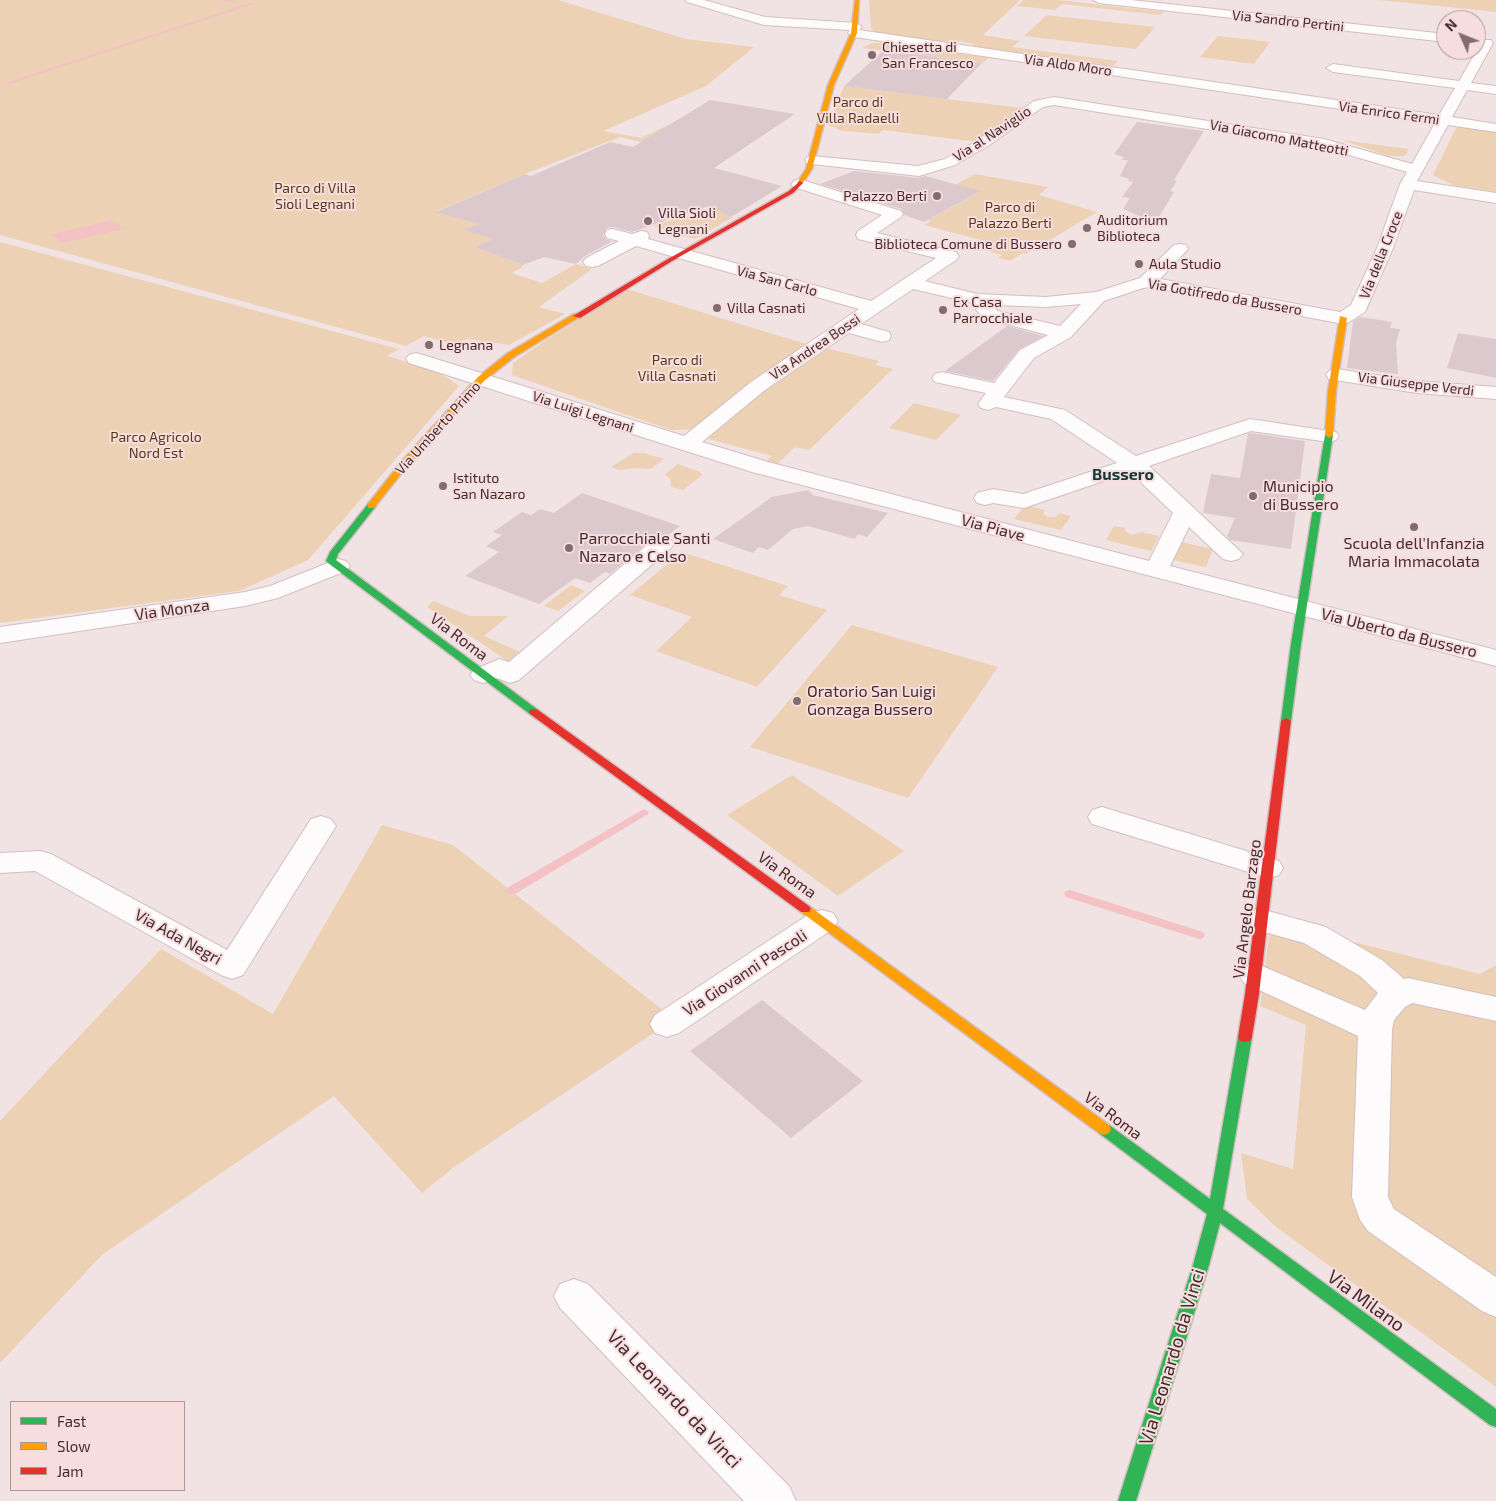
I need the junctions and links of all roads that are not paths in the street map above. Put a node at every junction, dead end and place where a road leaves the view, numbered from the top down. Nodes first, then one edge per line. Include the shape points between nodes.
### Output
1 (691, 0) edge
2 (857, 0) edge
3 (1099, 0) edge
4 (855, 30) junction
5 (1436, 37) edge
6 (1477, 60) edge
7 (1333, 68) dead end
8 (1463, 85) junction
9 (1496, 90) edge
10 (1282, 97) joint
11 (1171, 118) joint
12 (1442, 121) junction
13 (1496, 128) edge
14 (812, 160) junction
15 (1411, 177) junction
16 (799, 184) junction
17 (1496, 198) edge
18 (655, 230) dead end
19 (613, 234) dead end
20 (632, 240) junction
21 (1180, 249) dead end
22 (680, 254) junction
23 (592, 262) dead end
24 (1146, 282) junction
25 (911, 283) junction
26 (1098, 297) junction
27 (988, 300) junction
28 (874, 308) junction
29 (1343, 318) junction
30 (846, 326) junction
31 (1064, 332) junction
32 (882, 336) dead end
33 (416, 359) dead end
34 (1336, 375) junction
35 (942, 378) dead end
36 (481, 379) junction
37 (1496, 393) edge
38 (993, 398) junction
39 (1329, 436) junction
40 (686, 445) junction
41 (1134, 464) junction
42 (985, 498) dead end
43 (1185, 512) junction
44 (662, 544) dead end
45 (1231, 554) dead end
46 (338, 566) junction
47 (1156, 571) junction
48 (1302, 609) junction
49 (0, 635) edge
50 (1496, 658) edge
51 (483, 676) junction
52 (1102, 816) dead end
53 (321, 826) dead end
54 (0, 863) edge
55 (1268, 868) junction
56 (1261, 920) junction
57 (822, 921) junction
58 (1255, 975) junction
59 (1400, 994) junction
60 (1496, 1009) edge
61 (667, 1024) dead end
62 (1375, 1029) junction
63 (1215, 1212) junction
64 (574, 1296) dead end
65 (1496, 1299) edge
66 (1496, 1419) edge
67 (774, 1501) edge
68 (1127, 1501) edge

1 - 4 street, Via Aldo Moro via 764,21
2 - 4 street
3 - 5 street, Via Sandro Pertini
4 - 10 street, Via Aldo Moro
4 - 14 street via 831,85
6 - 8 street, Via della Croce
7 - 8 street
8 - 9 street
8 - 12 street, Via della Croce
10 - 12 street, Via Enrico Fermi
11 - 14 street, Via al Naviglio via 1061,101 1043,102 950,162 915,171
11 - 15 street, Via Giacomo Matteotti via 1327,144
12 - 13 street, Via Enrico Fermi
12 - 15 street, Via della Croce
14 - 16 street
15 - 17 street, Via Giacomo Matteotti
15 - 29 street, Via della Croce via 1359,308
16 - 22 street, Via Umberto Primo via 791,192
16 - 25 street, Via Andrea Bossi via 895,214 864,235 950,256
18 - 20 street
19 - 20 street
20 - 22 street
20 - 23 street
21 - 24 street
22 - 28 street, Via San Carlo
22 - 36 street, Via Umberto Primo via 511,355
24 - 26 street, Via Gotifredo da Bussero
24 - 29 street, Via Gotifredo da Bussero
25 - 27 street, Via Gotifredo da Bussero via 962,297
25 - 28 street, Via Andrea Bossi
26 - 27 street, Via Gotifredo da Bussero via 1046,302
26 - 31 street
27 - 31 street via 984,308 992,315
28 - 30 street, Via Andrea Bossi
29 - 34 street, Via Angelo Barzago
30 - 32 street
30 - 40 street, Via Andrea Bossi via 758,386
31 - 38 street via 1026,354
33 - 36 street, Via Luigi Legnani
34 - 37 street, Via Giuseppe Verdi via 1417,387
34 - 39 street, Via Angelo Barzago
35 - 38 street
36 - 40 street, Via Luigi Legnani
36 - 46 street, Via Umberto Primo via 406,463 333,554 331,560
38 - 41 street via 1058,414
39 - 41 street via 1250,425
39 - 48 street, Via Angelo Barzago
40 - 47 street, Via Piave via 765,469
41 - 42 street via 1024,501 993,496
41 - 43 street
43 - 45 street
43 - 47 street
44 - 51 street via 510,675 499,667
46 - 49 street, Via Monza via 278,591 245,599
46 - 51 street, Via Roma
47 - 48 street, Via Piave
48 - 50 street, Via Uberto da Bussero
48 - 55 street, Via Angelo Barzago
51 - 57 street, Via Roma
52 - 55 street
53 - 54 street, Via Ada Negri via 232,967 40,861
55 - 56 street, Via Angelo Barzago
56 - 58 street, Via Angelo Barzago
56 - 59 street via 1315,935 1371,968
57 - 61 street, Via Giovanni Pascoli
57 - 63 street, Via Roma
58 - 62 street
58 - 63 street, Via Angelo Barzago
59 - 60 street via 1408,990
59 - 62 street via 1378,1017
62 - 65 street via 1370,1197 1373,1209 1381,1220
63 - 66 street, Via Milano
63 - 68 street, Via Leonardo da Vinci
64 - 67 street, Via Leonardo da Vinci

